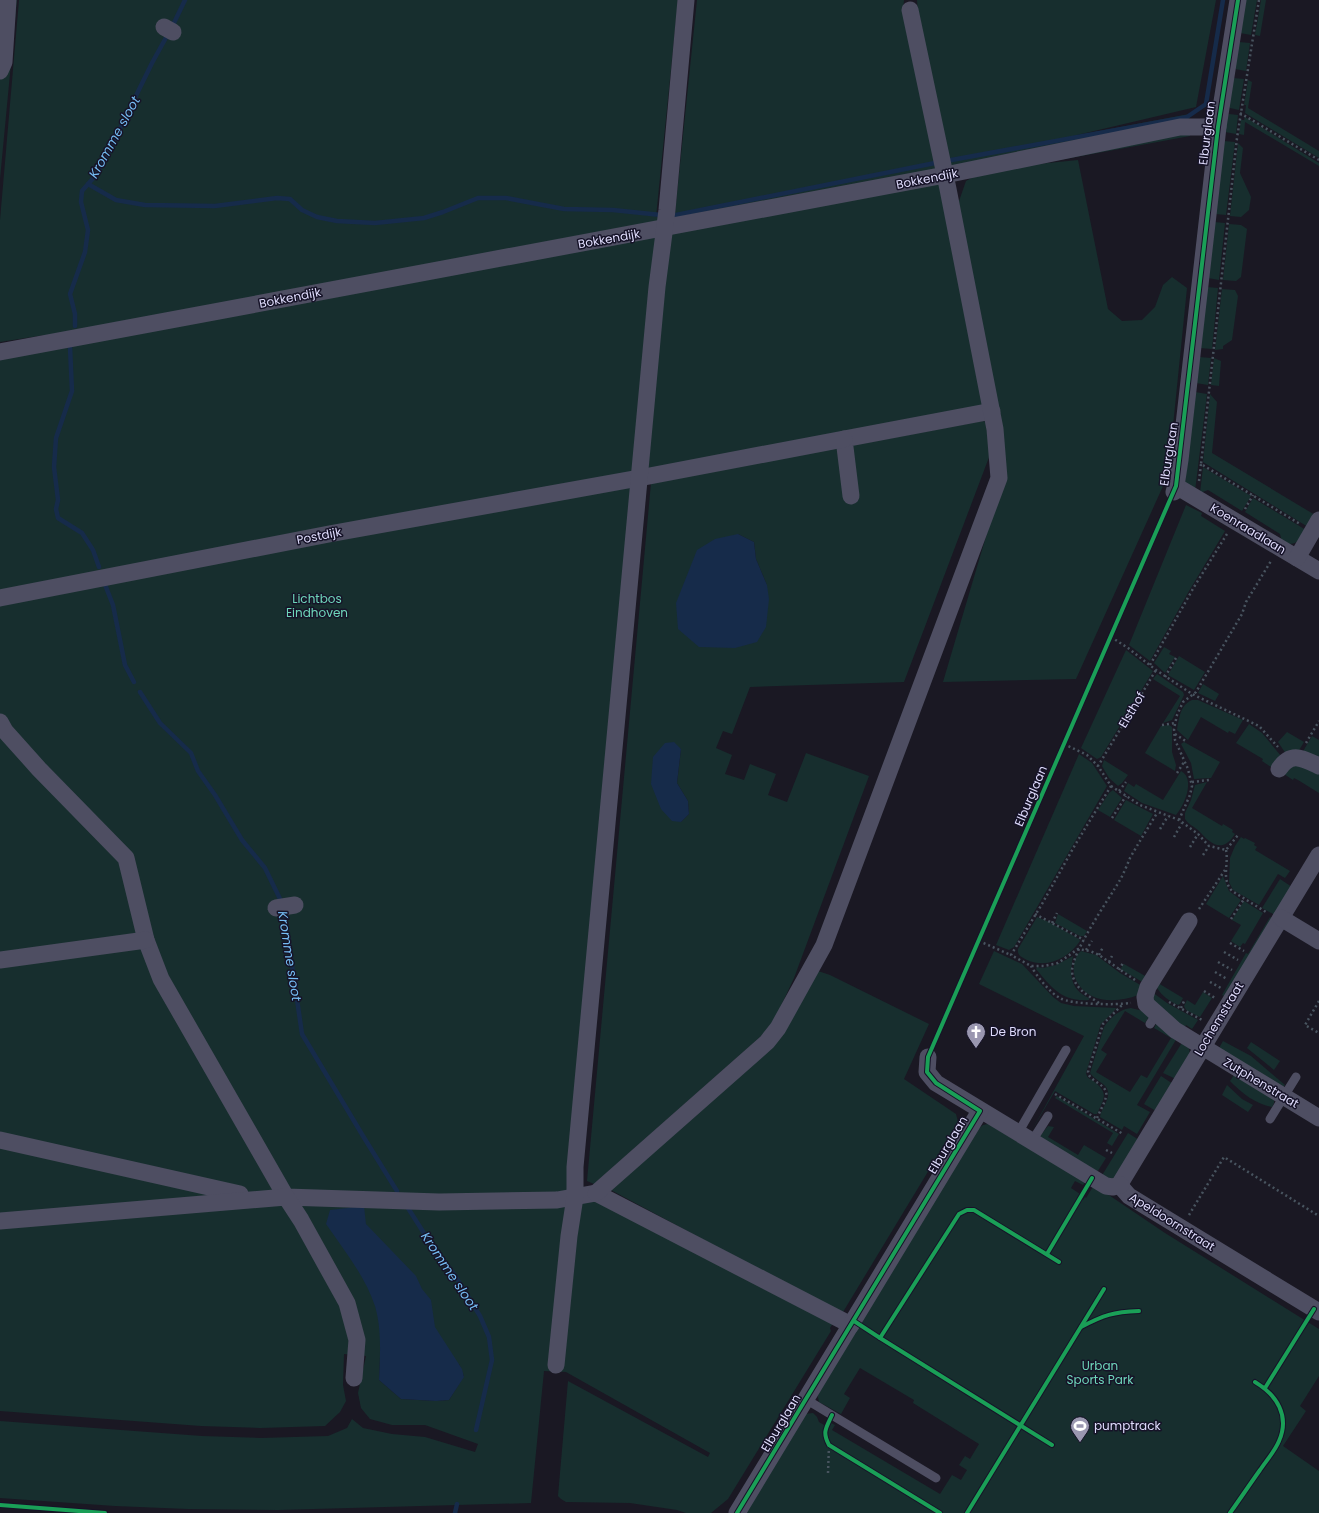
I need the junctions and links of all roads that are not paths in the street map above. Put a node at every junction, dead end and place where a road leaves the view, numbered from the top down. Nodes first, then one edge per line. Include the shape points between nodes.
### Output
1 (8, 0) edge
2 (686, 0) edge
3 (1238, 0) edge
4 (910, 10) dead end
5 (0, 71) edge
6 (1218, 127) junction
7 (945, 175) junction
8 (665, 228) junction
9 (0, 352) edge
10 (992, 412) junction
11 (844, 439) junction
12 (639, 478) junction
13 (1175, 489) joint
14 (851, 496) dead end
15 (1319, 520) edge
16 (1297, 558) junction
17 (1319, 571) edge
18 (0, 598) edge
19 (0, 722) edge
20 (1287, 762) road end
21 (1319, 766) edge
22 (1319, 855) edge
23 (1281, 918) junction
24 (1189, 921) road end
25 (146, 940) junction
26 (1319, 941) edge
27 (0, 960) edge
28 (1202, 1047) junction
29 (1066, 1050) dead end
30 (928, 1057) dead end
31 (1296, 1077) dead end
32 (1284, 1097) junction
33 (980, 1111) junction
34 (1048, 1116) dead end
35 (1319, 1118) edge
36 (1270, 1119) dead end
37 (1025, 1137) junction
38 (0, 1140) edge
39 (1121, 1185) junction
40 (596, 1194) junction
41 (286, 1197) junction
42 (575, 1197) junction
43 (257, 1198) junction
44 (0, 1221) edge
45 (1319, 1312) edge
46 (851, 1325) junction
47 (556, 1365) dead end
48 (354, 1378) dead end
49 (807, 1400) junction
50 (936, 1478) dead end
51 (738, 1513) edge

1 - 5 street via 4,62
2 - 8 street
3 - 6 street, Elburglaan
4 - 7 street
6 - 7 street, Bokkendijk via 1180,128
6 - 13 street, Elburglaan
7 - 8 street, Bokkendijk
7 - 10 street
8 - 9 street, Bokkendijk
8 - 12 street
10 - 11 street, Postdijk
10 - 40 street via 999,478 824,945 768,1042
11 - 12 street, Postdijk
11 - 14 street
12 - 18 street, Postdijk via 329,534
12 - 42 street via 575,1167
13 - 16 street, Koenraadlaan
15 - 16 street
16 - 17 street, Koenraadlaan
19 - 25 street via 5,731 39,768 126,858
20 - 21 street
22 - 23 street, Lochemstraat
23 - 26 street
23 - 28 street, Lochemstraat
24 - 28 street via 1147,994 1148,1006 1154,1018
25 - 27 street
25 - 41 street via 161,979
28 - 32 street, Zutphenstraat
28 - 39 street, Lochemstraat via 1122,1178
29 - 37 lane
30 - 33 street, Elburglaan via 927,1072 936,1083
31 - 32 lane
32 - 35 street, Zutphenstraat
32 - 36 lane
33 - 37 street, Apeldoornstraat
33 - 46 street, Elburglaan
34 - 37 lane
37 - 39 street, Apeldoornstraat via 1106,1186
38 - 43 street
39 - 45 street, Apeldoornstraat via 1129,1196
40 - 42 street
40 - 46 street
41 - 42 street via 439,1202 556,1200
41 - 43 street
41 - 48 street via 348,1303 357,1340
42 - 47 street
43 - 44 street
46 - 49 street, Elburglaan
49 - 50 lane
49 - 51 street, Elburglaan

